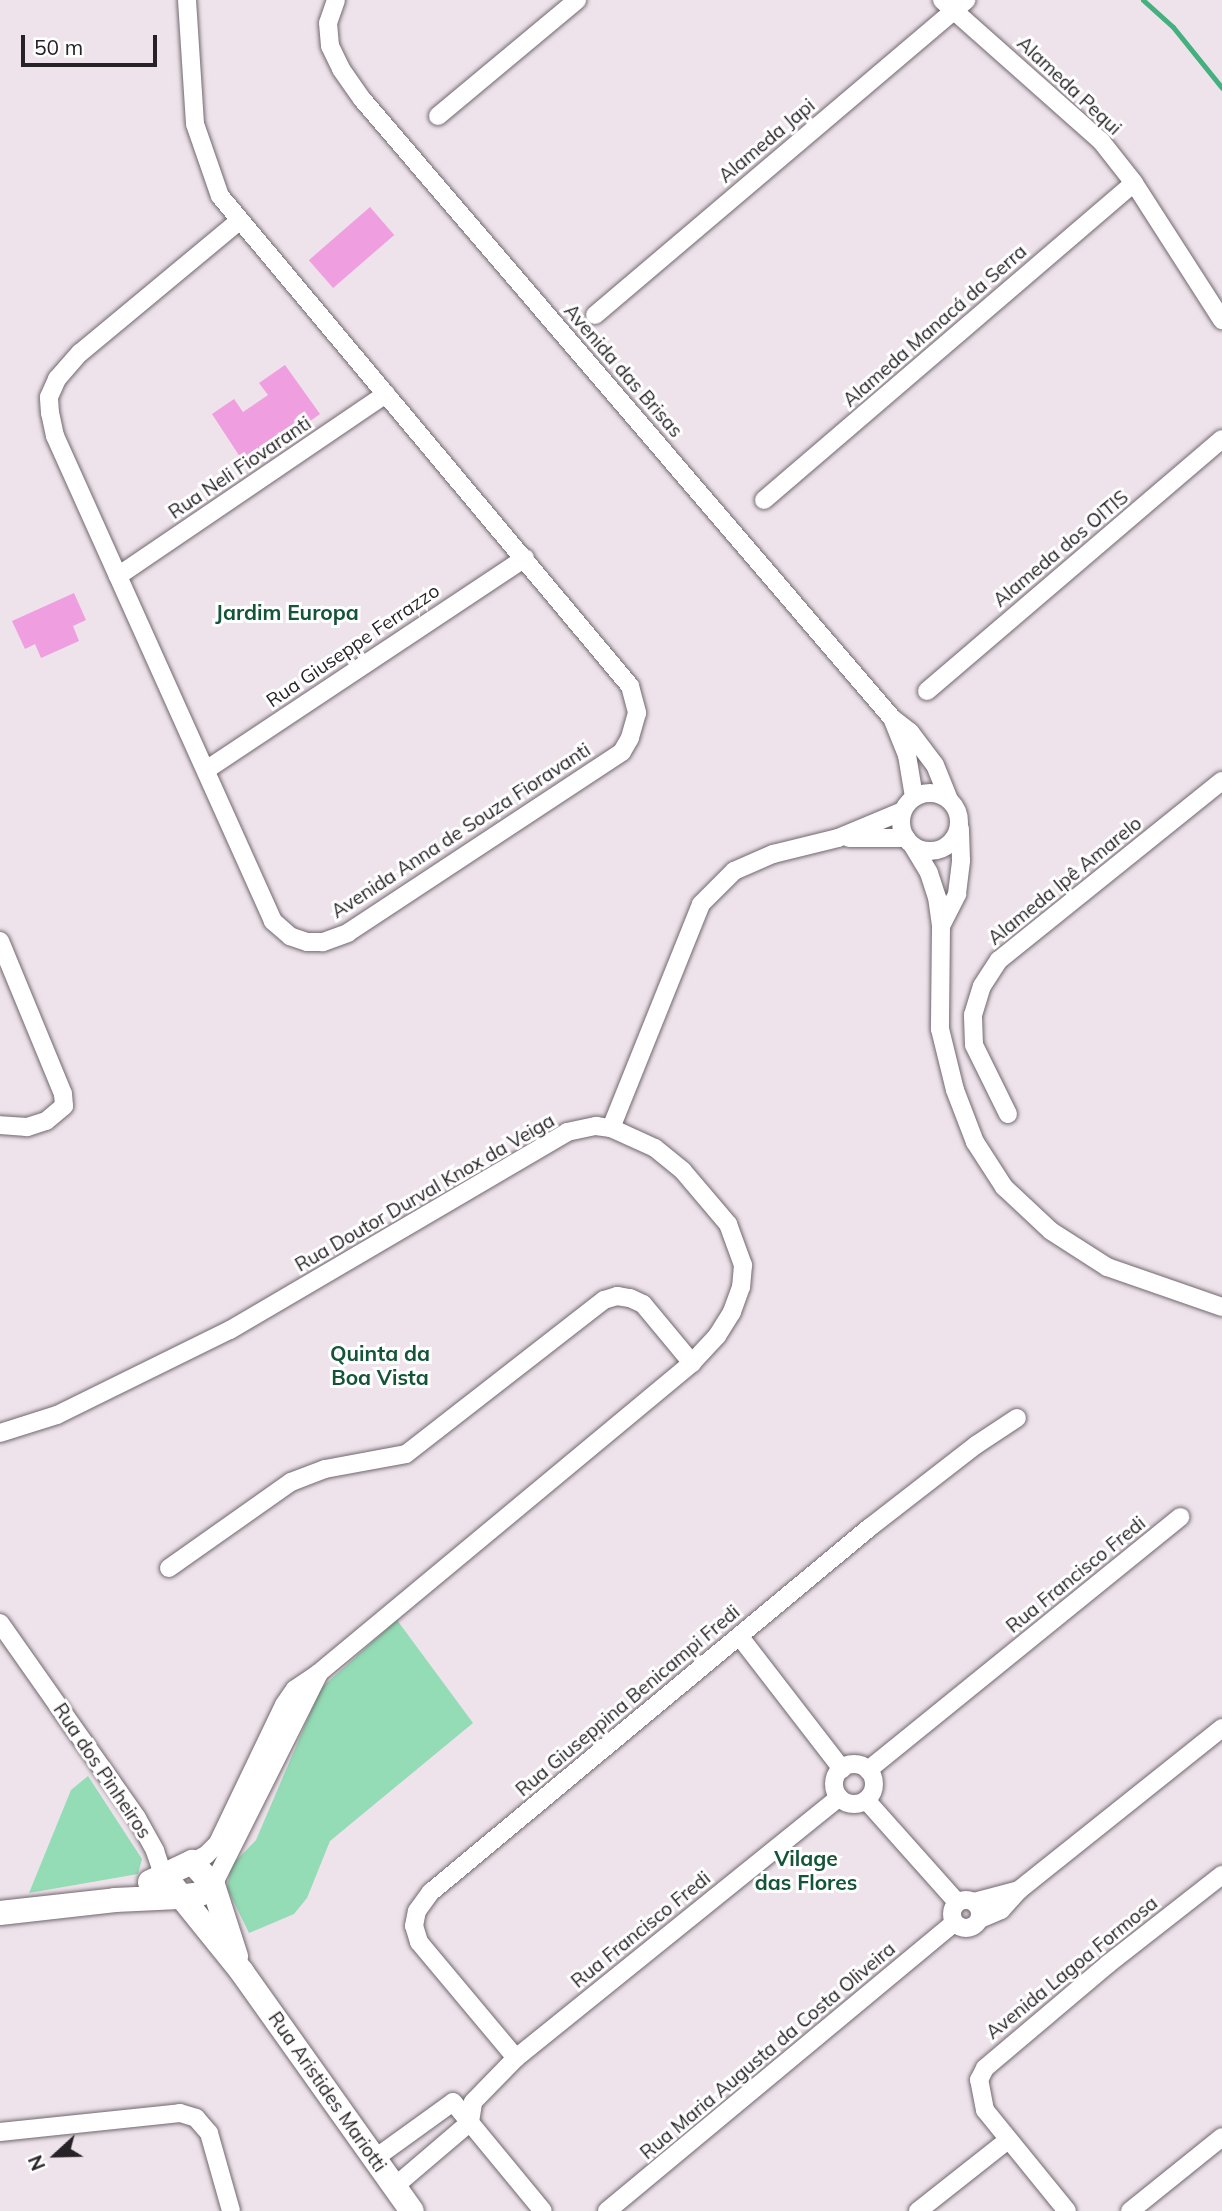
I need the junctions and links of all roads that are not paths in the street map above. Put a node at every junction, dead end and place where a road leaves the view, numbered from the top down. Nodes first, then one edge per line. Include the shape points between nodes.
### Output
1 (187, 0) edge
2 (336, 0) edge
3 (577, 0) edge
4 (954, 4) edge
5 (438, 116) dead end
6 (1134, 183) junction
7 (239, 221) junction
8 (595, 315) dead end
9 (1222, 320) edge
10 (386, 394) junction
11 (1222, 439) edge
12 (764, 500) dead end
13 (525, 558) junction
14 (118, 576) junction
15 (927, 691) dead end
16 (892, 718) junction
17 (206, 770) junction
18 (1222, 780) edge
19 (914, 797) junction
20 (949, 799) junction
21 (903, 811) junction
22 (960, 823) junction
23 (838, 838) junction
24 (909, 842) junction
25 (941, 926) junction
26 (0, 941) edge
27 (1008, 1115) dead end
28 (0, 1125) edge
29 (611, 1128) junction
30 (1222, 1307) edge
31 (692, 1363) junction
32 (1017, 1418) dead end
33 (0, 1433) edge
34 (1180, 1517) dead end
35 (169, 1568) dead end
36 (0, 1623) edge
37 (740, 1637) junction
38 (319, 1673) junction
39 (1222, 1728) edge
40 (842, 1769) junction
41 (867, 1770) junction
42 (839, 1797) junction
43 (866, 1800) junction
44 (192, 1862) junction
45 (163, 1874) junction
46 (1222, 1875) edge
47 (213, 1885) junction
48 (179, 1898) junction
49 (115, 1900) junction
50 (970, 1908) junction
51 (0, 1913) edge
52 (954, 1923) junction
53 (242, 1972) junction
54 (516, 2058) junction
55 (453, 2102) junction
56 (473, 2102) junction
57 (470, 2122) junction
58 (0, 2132) edge
59 (1222, 2137) edge
60 (1008, 2140) junction
61 (374, 2159) junction
62 (394, 2187) junction
63 (230, 2211) edge
64 (412, 2211) edge
65 (543, 2211) edge
66 (607, 2211) edge
67 (919, 2211) edge
68 (1067, 2211) edge
69 (1130, 2211) edge

1 - 7 street, Avenida Anna de Souza Fioravanti via 195,124 220,196
2 - 16 street, Avenida das Brisas via 328,23 330,46 362,99
3 - 5 street
4 - 6 street, Alameda Pequi via 1101,141
4 - 8 street, Alameda Japi
6 - 9 street, Alameda Pequi
6 - 12 street, Alameda Manacá da Serra
7 - 10 street, Avenida Anna de Souza Fioravanti
7 - 14 street, Avenida Anna de Souza Fioravanti via 80,353 57,379 49,397 55,436
10 - 13 street, Avenida Anna de Souza Fioravanti
10 - 14 street, Rua Neli Fiovaranti
11 - 15 street, Alameda dos OITIS
13 - 17 street, Rua Giuseppe Ferrazzo
13 - 17 street, Avenida Anna de Souza Fioravanti via 630,686 637,713 622,752 348,933 323,942 290,936 273,921
14 - 17 street, Avenida Anna de Souza Fioravanti
16 - 19 street, Avenida das Brisas via 906,755
16 - 20 street, Avenida das Brisas via 910,732 935,765
18 - 27 street, Alameda Ipê Amarelo via 999,961 982,986 973,1015 974,1045
19 - 20 street via 932,792
19 - 21 street
20 - 22 street
21 - 23 street
21 - 24 street via 901,820
22 - 24 street via 957,834 943,848 933,851
22 - 25 street via 957,894
23 - 24 street
23 - 29 street via 773,854 734,871 701,904
24 - 25 street via 929,873
25 - 30 street via 940,1029 955,1090 975,1143 1003,1187 1051,1231 1107,1268
26 - 28 street via 64,1106 46,1121 27,1127
29 - 31 street, Rua Doutor Durval Knox da Veiga via 654,1148 683,1171 727,1224 738,1248 743,1265 741,1287 732,1312
29 - 33 street, Rua Doutor Durval Knox da Veiga via 567,1132 230,1330 57,1415
31 - 35 street via 643,1304 617,1296 604,1300 406,1454 325,1469 291,1482
31 - 38 street, Rua Doutor Durval Knox da Veiga
32 - 37 street, Rua Giuseppina Benicampi Fredi via 869,1528
34 - 41 street, Rua Francisco Fredi
36 - 45 street, Rua dos Pinheiros via 136,1818
37 - 40 street
37 - 54 street, Rua Giuseppina Benicampi Fredi via 431,1892 417,1910 414,1926 419,1942
38 - 44 street, Rua Doutor Durval Knox da Veiga via 289,1697 218,1843
38 - 47 street, Rua Doutor Durval Knox da Veiga
39 - 50 street via 1019,1890 1001,1910
40 - 41 street via 858,1765
40 - 42 street via 834,1783
41 - 43 street via 873,1786
42 - 43 street via 850,1804
42 - 54 street, Rua Francisco Fredi
43 - 50 street
44 - 45 street
44 - 47 street
45 - 48 street, Rua Aristides Mariotti
45 - 49 street
46 - 60 street, Avenida Lagoa Formosa via 985,2067 979,2080 985,2110
47 - 48 street via 200,1894
47 - 53 street, Rua Aristides Mariotti
48 - 49 street
48 - 53 street, Rua Aristides Mariotti
49 - 51 street
50 - 52 street via 952,1910
50 - 52 street via 970,1928
52 - 66 street, Rua Maria Augusta da Costa Oliveira
53 - 61 street, Rua Aristides Mariotti
54 - 56 street, Rua Francisco Fredi
55 - 56 street
55 - 57 street
55 - 61 street
56 - 57 street
57 - 62 street
57 - 65 street
58 - 63 street via 180,2113 196,2118 209,2133
59 - 69 street
60 - 67 street
60 - 68 street
61 - 62 street, Rua Aristides Mariotti
62 - 64 street, Rua Aristides Mariotti

